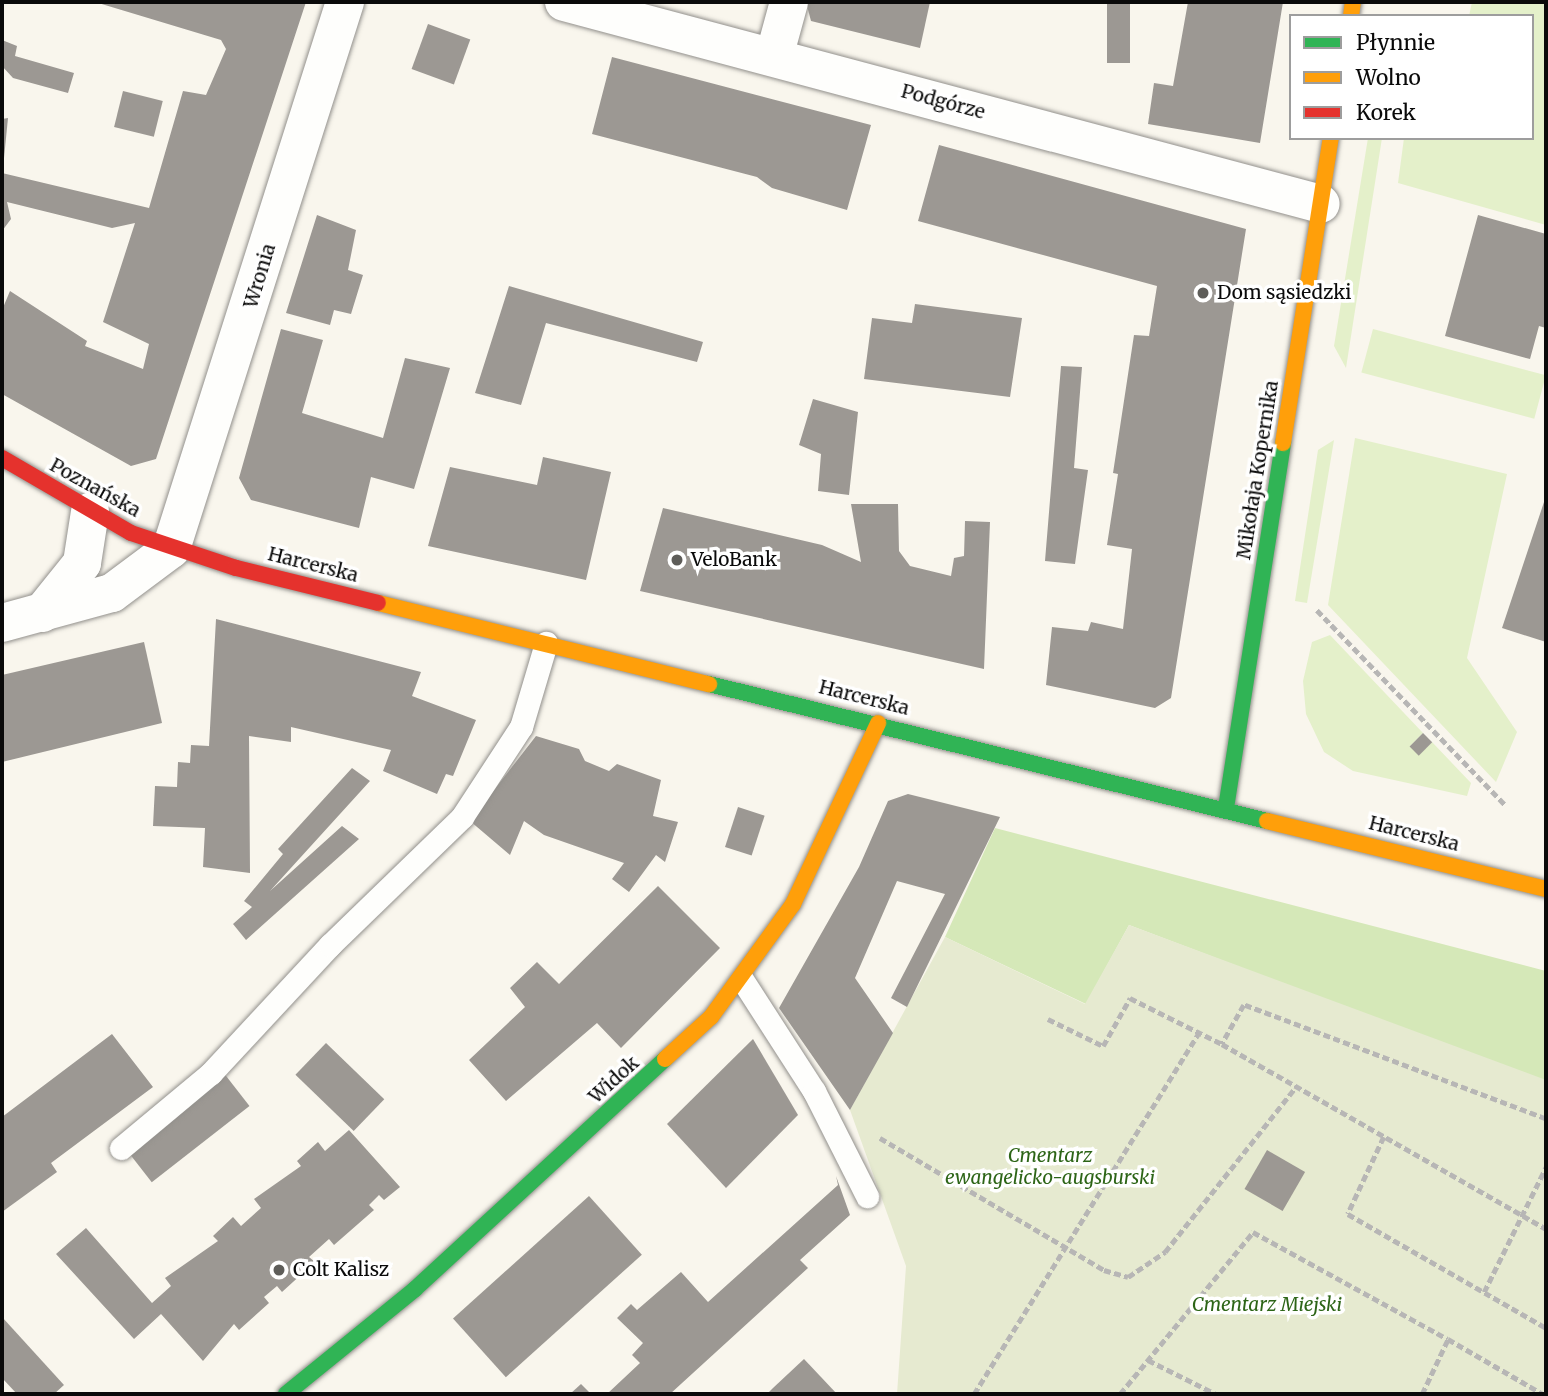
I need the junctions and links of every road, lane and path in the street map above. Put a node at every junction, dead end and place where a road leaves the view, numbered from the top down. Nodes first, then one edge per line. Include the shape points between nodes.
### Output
1 (345, 2) edge
2 (564, 2) edge
3 (789, 2) edge
4 (774, 57) junction
5 (1331, 140) edge
6 (1321, 204) junction
7 (2, 457) edge
8 (90, 512) junction
9 (171, 549) junction
10 (1317, 610) dead end
11 (42, 613) junction
12 (2, 623) edge
13 (546, 643) junction
14 (878, 723) junction
15 (1506, 806) dead end
16 (1226, 808) junction
17 (1546, 888) edge
18 (743, 981) junction
19 (1048, 1019) dead end
20 (1199, 1032) junction
21 (1222, 1044) junction
22 (1296, 1087) junction
23 (1546, 1119) edge
24 (869, 1137) dead end
25 (1384, 1138) junction
26 (121, 1148) dead end
27 (1546, 1167) edge
28 (867, 1196) dead end
29 (1523, 1216) junction
30 (1546, 1229) edge
31 (1067, 1245) junction
32 (1484, 1292) junction
33 (1546, 1328) edge
34 (1448, 1339) junction
35 (1148, 1360) junction
36 (286, 1394) edge
37 (974, 1394) edge
38 (1120, 1394) edge
39 (1216, 1394) edge
40 (1422, 1394) edge
41 (1543, 1394) edge

1 - 9 street, Wronia
2 - 4 street, Podgórze
3 - 4 street
4 - 6 street, Podgórze
5 - 6 street, Mikołaja Kopernika
6 - 16 street, Mikołaja Kopernika
7 - 8 street, Poznańska
8 - 9 street, Poznańska
8 - 11 street via 82,563
9 - 11 street via 123,588
9 - 13 street, Harcerska
10 - 15 path
11 - 12 street
13 - 14 street, Harcerska
13 - 26 lane via 521,727 462,817 330,944 211,1073
14 - 16 street, Harcerska
14 - 18 street, Widok via 793,904
16 - 17 street, Harcerska
18 - 28 lane via 814,1091
18 - 36 street, Widok via 673,1056 415,1289
19 - 20 path via 1103,1046 1130,998
20 - 21 path
20 - 31 path
21 - 22 path
21 - 23 path via 1244,1005
22 - 25 path
22 - 31 path via 1165,1252 1129,1277 1104,1270
24 - 31 path via 898,1144
25 - 29 path
25 - 32 path via 1348,1214
27 - 29 path
29 - 30 path
29 - 32 path
31 - 37 path
32 - 33 path
34 - 35 path via 1252,1232
34 - 40 path
34 - 41 path
35 - 38 path
35 - 39 path

